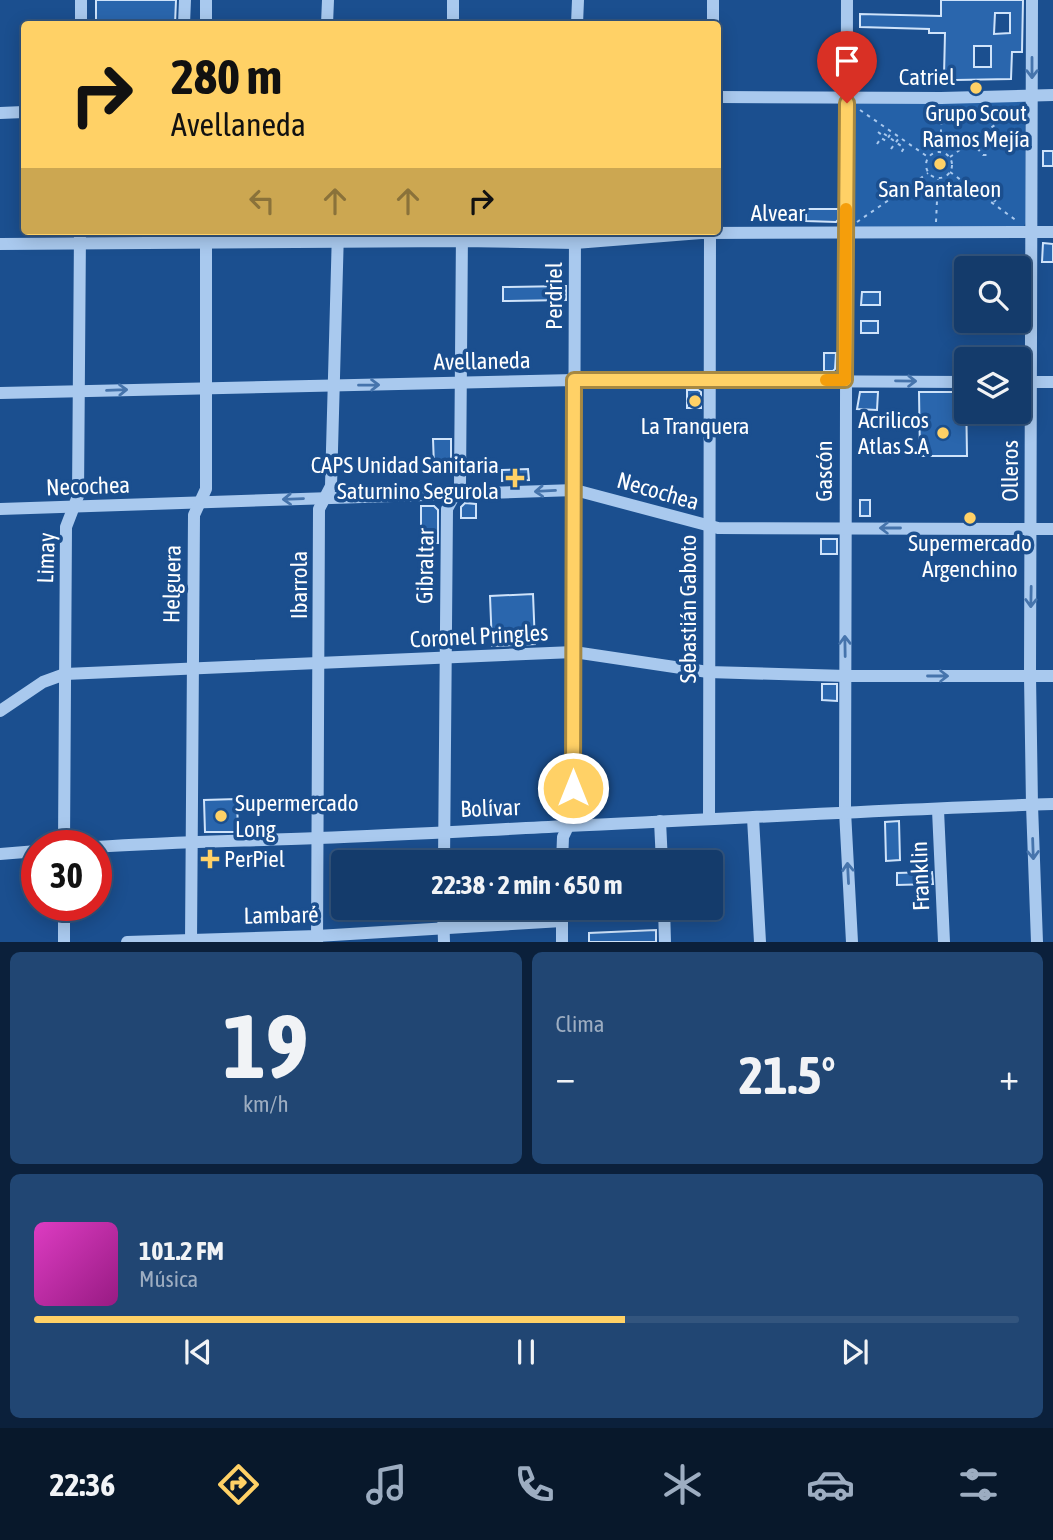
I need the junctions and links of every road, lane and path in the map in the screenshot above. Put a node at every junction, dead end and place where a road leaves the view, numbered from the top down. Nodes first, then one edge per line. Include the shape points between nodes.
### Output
1 (81, 0) edge
2 (185, 0) edge
3 (206, 0) edge
4 (328, 0) edge
5 (453, 0) edge
6 (578, 0) edge
7 (713, 0) edge
8 (847, 0) edge
9 (1032, 0) edge
10 (81, 21) edge
11 (184, 21) edge
12 (206, 21) edge
13 (327, 21) edge
14 (453, 21) edge
15 (578, 21) edge
16 (713, 21) edge
17 (1053, 95) edge
18 (721, 97) edge
19 (1027, 100) junction
20 (849, 101) junction
21 (942, 102) dead end
22 (0, 113) edge
23 (21, 113) edge
24 (878, 132) dead end
25 (892, 132) junction
26 (875, 137) dead end
27 (899, 137) junction
28 (887, 139) junction
29 (879, 142) junction
30 (971, 142) junction
31 (895, 144) junction
32 (883, 145) dead end
33 (891, 149) dead end
34 (940, 151) junction
35 (904, 152) dead end
36 (988, 155) dead end
37 (928, 157) junction
38 (950, 157) junction
39 (950, 172) junction
40 (928, 173) junction
41 (938, 178) junction
42 (1001, 192) dead end
43 (994, 203) junction
44 (936, 228) dead end
45 (1028, 229) junction
46 (849, 230) junction
47 (721, 232) edge
48 (1053, 232) edge
49 (629, 235) edge
50 (710, 235) edge
51 (338, 236) edge
52 (462, 236) edge
53 (206, 237) edge
54 (575, 237) edge
55 (80, 238) edge
56 (0, 244) edge
57 (1026, 347) edge
58 (574, 380) junction
59 (711, 380) junction
60 (845, 380) junction
61 (954, 382) edge
62 (1031, 382) edge
63 (1053, 382) edge
64 (459, 383) junction
65 (333, 386) junction
66 (206, 387) junction
67 (78, 391) junction
68 (0, 393) edge
69 (1027, 424) edge
70 (575, 490) junction
71 (454, 496) junction
72 (325, 498) junction
73 (200, 503) junction
74 (73, 507) junction
75 (0, 509) edge
76 (710, 527) junction
77 (844, 527) junction
78 (1031, 529) junction
79 (1053, 529) edge
80 (574, 652) junction
81 (444, 659) junction
82 (320, 663) junction
83 (192, 669) junction
84 (708, 672) junction
85 (65, 674) junction
86 (846, 676) junction
87 (1030, 676) junction
88 (1053, 676) edge
89 (0, 711) edge
90 (1053, 804) edge
91 (1031, 805) junction
92 (938, 810) junction
93 (845, 811) junction
94 (709, 818) junction
95 (753, 818) junction
96 (660, 821) junction
97 (568, 826) junction
98 (64, 830) edge
99 (444, 831) junction
100 (318, 838) junction
101 (192, 841) junction
102 (112, 846) edge
103 (444, 850) edge
104 (562, 850) edge
105 (661, 850) edge
106 (21, 852) edge
107 (0, 854) edge
108 (443, 920) edge
109 (516, 920) edge
110 (562, 920) edge
111 (664, 920) edge
112 (64, 921) edge
113 (443, 928) junction
114 (317, 939) edge
115 (191, 940) edge
116 (64, 942) edge
117 (127, 942) edge
118 (444, 942) edge
119 (562, 942) edge
120 (665, 942) edge
121 (760, 942) edge
122 (852, 942) edge
123 (943, 942) edge
124 (1037, 942) edge

1 - 10 street
2 - 11 street
3 - 12 street
4 - 13 street
5 - 14 street
6 - 15 street
7 - 16 street
8 - 20 street, Gascón
9 -> 19 street, Olleros
17 - 19 street, Catriel
18 - 20 street, Catriel
19 - 20 street, Catriel
19 - 30 path
19 - 45 street, Olleros
20 - 25 path
20 - 46 street, Gascón
21 - 34 path
22 - 23 street
24 - 28 path
25 - 27 path
25 - 28 path
26 - 29 path
27 - 31 path
27 - 37 path
28 - 29 path
28 - 31 path
29 - 32 path
30 - 36 path
30 - 38 path
31 - 33 path
31 - 35 path
34 - 37 path
34 - 38 path
37 - 40 path
38 - 39 path
39 - 41 path
39 - 43 path
40 - 41 path
40 - 46 path
41 - 44 path
42 - 43 path
43 - 45 path
45 - 46 street, Alvear
45 - 48 street, Alvear
45 - 57 street, Olleros
46 - 47 street, Alvear
46 - 60 street, Gascón
49 - 54 street, Alvear
50 - 59 street, Sebastián Gaboto
51 - 52 street, Alvear
51 - 53 street, Alvear
51 - 65 street, Ibarrola
52 - 54 street, Alvear
52 - 64 street, Gibraltar
53 - 55 street, Alvear
53 - 66 street, Helguera
54 - 58 street, Perdriel
55 - 56 street, Alvear
55 - 67 street, Limay
58 - 59 street, Avellaneda
58 - 64 street, Avellaneda
58 - 70 street, Perdriel
59 - 60 street, Avellaneda
59 - 76 street, Sebastián Gaboto
60 -> 61 street, Avellaneda
60 - 77 street, Gascón
62 - 63 street
65 -> 64 street, Avellaneda
64 - 71 street, Gibraltar via 460,485
65 - 66 street, Avellaneda
65 - 72 street, Ibarrola via 331,486
67 -> 66 street, Avellaneda
66 - 73 street, Helguera via 206,489
67 - 68 street, Avellaneda
67 - 74 street, Limay via 78,496
69 - 78 street, Olleros
70 -> 71 street, Necochea
70 - 76 street, Necochea
70 - 80 street, Perdriel
71 - 72 street, Necochea
71 - 81 street, Gibraltar via 447,509
72 -> 73 street, Necochea
72 - 82 street, Ibarrola via 319,509
73 - 74 street, Necochea
73 - 83 street, Helguera via 194,514
74 - 75 street, Necochea
74 - 85 street, Limay via 66,527
76 - 77 street, Necochea
76 - 84 street, Sebastián Gaboto
78 -> 77 street, Necochea
86 -> 77 street, Gascón
78 - 79 street, Necochea
78 -> 87 street, Olleros
80 - 81 street, Coronel Pringles
80 - 84 street, Coronel Pringles
80 - 97 street, Perdriel via 573,816
81 - 82 street, Coronel Pringles
81 - 99 street, Gibraltar
82 - 83 street, Coronel Pringles
82 - 100 street, Ibarrola
83 - 85 street, Coronel Pringles
83 - 101 street, Helguera
84 - 86 street, Coronel Pringles
84 - 94 street, Sebastián Gaboto
85 - 89 street, Coronel Pringles via 43,682
85 - 98 street, Limay
86 -> 87 street, Coronel Pringles
86 - 93 street, Gascón
87 - 88 street, Coronel Pringles
87 - 91 street, Olleros
90 - 91 street, Bolívar
91 - 92 street, Bolívar
91 -> 124 street, Olleros
92 - 93 street, Bolívar
92 - 123 street, Franklin
93 - 95 street, Bolívar
122 -> 93 street, Gascón
94 - 95 street, Bolívar
94 - 96 street, Bolívar
95 - 121 street
96 - 97 street, Bolívar
96 - 105 street
97 - 99 street, Bolívar
97 - 104 street, Perdriel
99 - 100 street, Bolívar
99 - 103 street, Gibraltar
100 - 101 street, Bolívar
100 - 114 street, Ibarrola
101 - 102 street, Bolívar
101 - 115 street, Helguera
106 - 107 street
108 - 113 street
109 - 113 street, Lambaré
110 - 119 street
111 - 120 street
112 - 116 street
113 - 114 street, Lambaré
113 - 118 street
114 - 115 street, Lambaré
115 - 117 street, Lambaré

